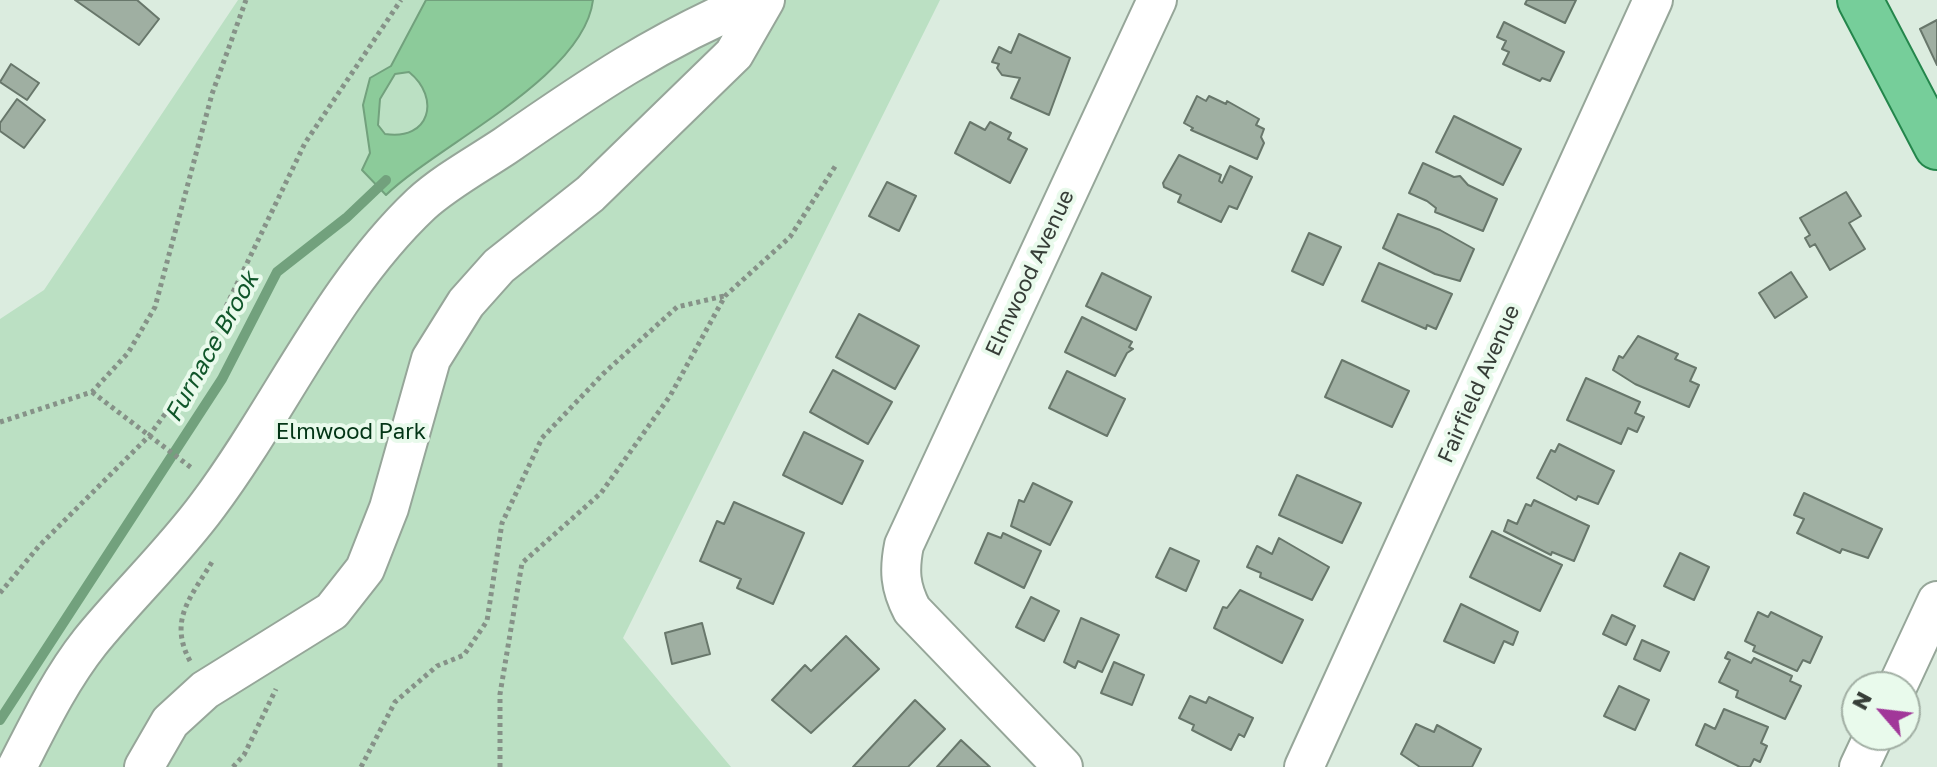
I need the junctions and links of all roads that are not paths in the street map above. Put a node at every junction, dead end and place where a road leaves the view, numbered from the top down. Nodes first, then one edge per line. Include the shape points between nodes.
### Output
1 (755, 0) edge
2 (765, 0) edge
3 (1157, 0) edge
4 (1653, 0) edge
5 (1860, 0) edge
6 (1932, 129) edge
7 (1937, 601) edge
8 (1904, 671) edge
9 (17, 767) edge
10 (144, 767) edge
11 (1063, 767) edge
12 (1304, 767) edge

1 - 9 street via 686,29 611,72 421,204 368,266 190,530 90,642 52,698
2 - 10 street via 734,54 590,194 499,266 466,303 431,359 389,508 365,569 332,611 205,690 170,722
3 - 11 street, Elmwood Avenue via 904,545 899,571 912,610
4 - 12 street, Fairfield Avenue
5 - 6 main road
7 - 8 street

